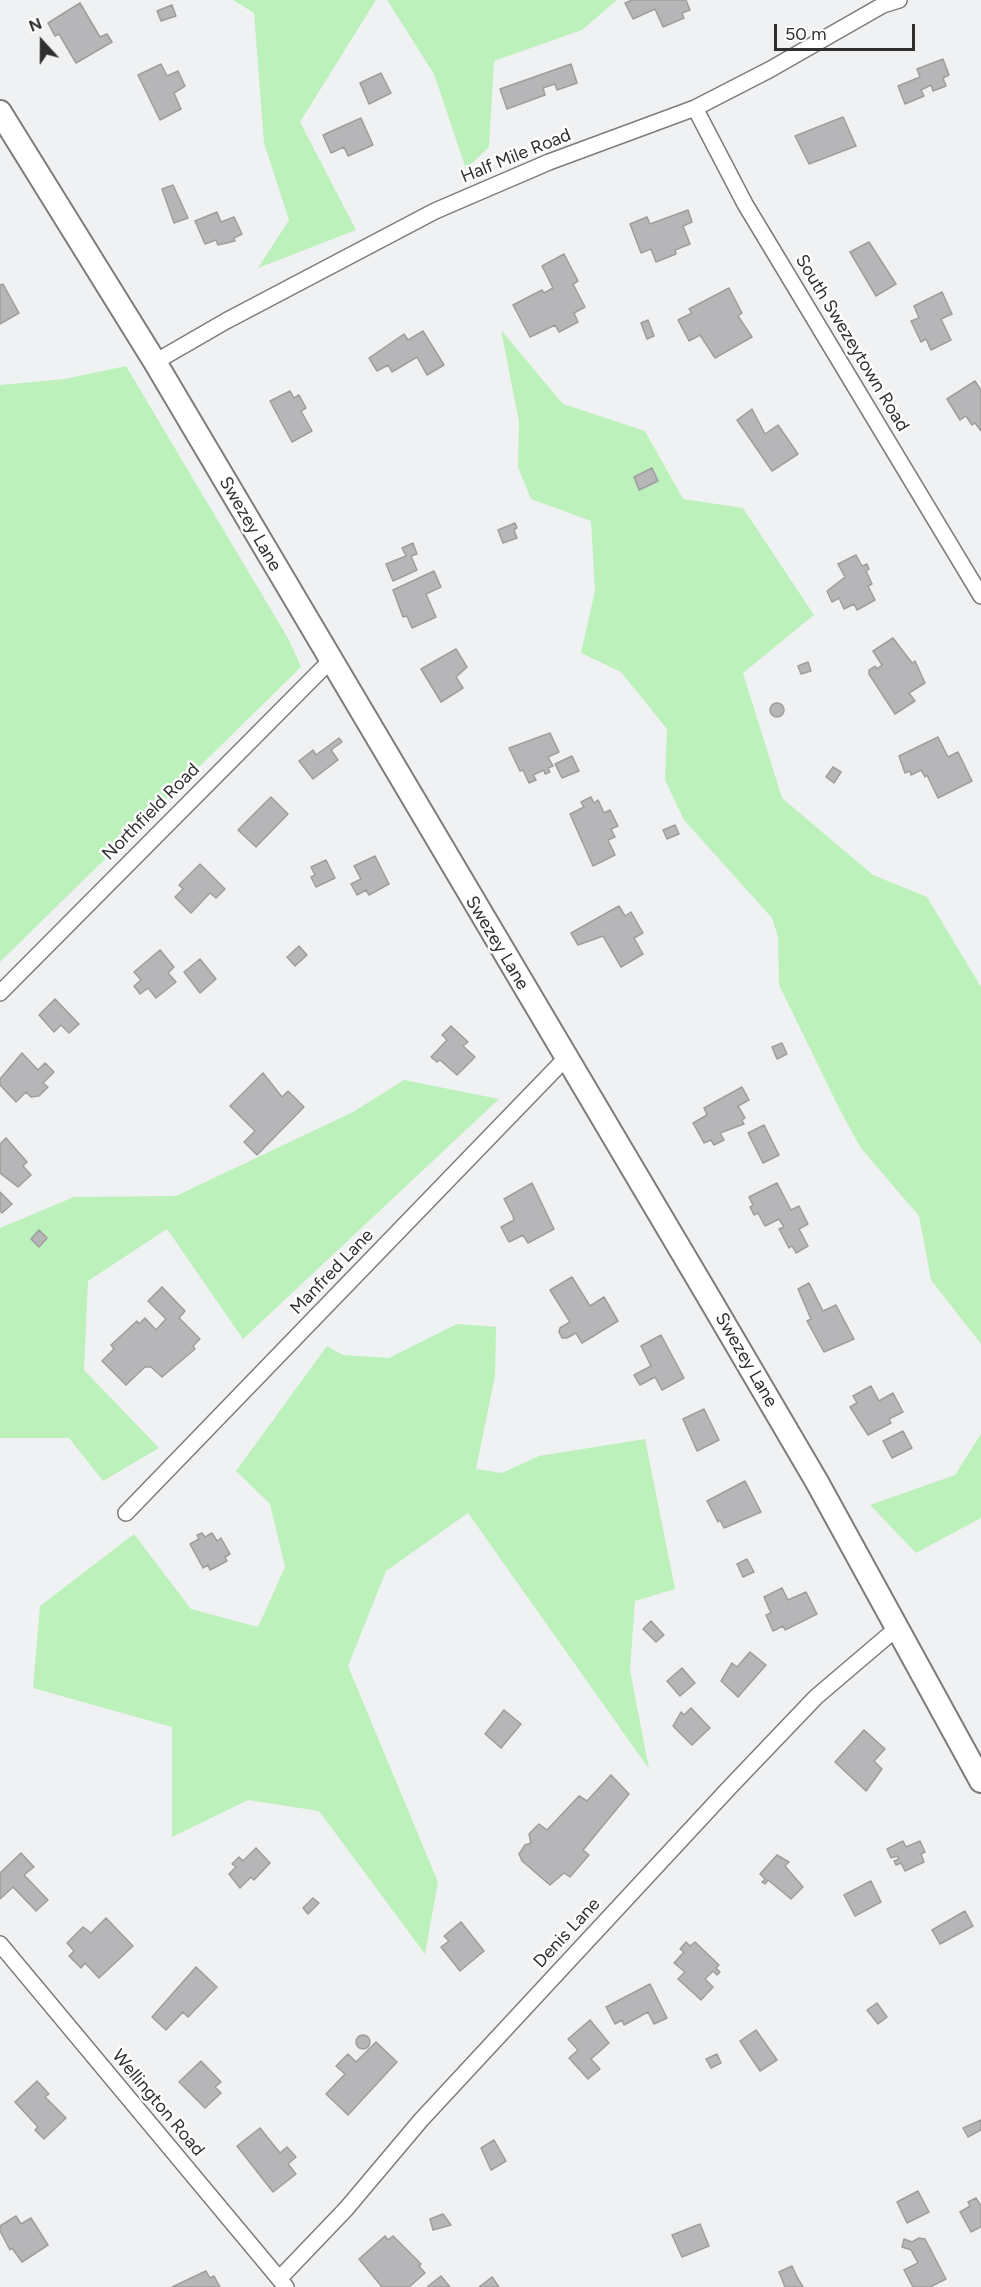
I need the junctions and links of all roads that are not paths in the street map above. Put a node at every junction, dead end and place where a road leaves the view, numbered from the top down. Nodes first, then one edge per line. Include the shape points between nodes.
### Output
1 (899, 0) edge
2 (882, 2) edge
3 (695, 108) junction
4 (0, 112) edge
5 (155, 362) junction
6 (981, 596) edge
7 (330, 661) junction
8 (0, 993) edge
9 (566, 1058) junction
10 (126, 1513) dead end
11 (897, 1628) junction
12 (981, 1781) edge
13 (0, 1944) edge
14 (283, 2283) edge

1 - 2 street, Half Mile Road
2 - 3 street, Half Mile Road via 769,70
3 - 5 street, Half Mile Road via 549,162 435,211
3 - 6 street, South Swezeytown Road via 745,204
4 - 5 street, Swezey Lane
5 - 7 street, Swezey Lane
7 - 8 street, Northfield Road
7 - 9 street, Swezey Lane
9 - 10 street, Manfred Lane
9 - 11 street, Swezey Lane via 818,1482
11 - 12 street, Swezey Lane
11 - 14 street, Denis Lane via 816,1697 730,1786 414,2128
13 - 14 street, Wellington Road

